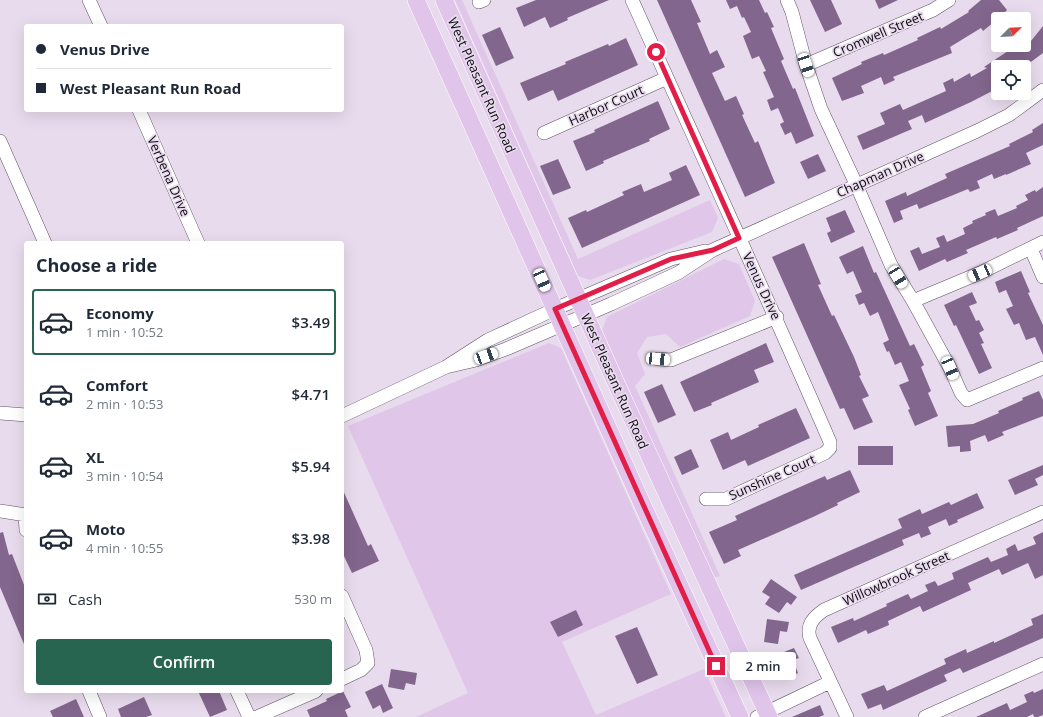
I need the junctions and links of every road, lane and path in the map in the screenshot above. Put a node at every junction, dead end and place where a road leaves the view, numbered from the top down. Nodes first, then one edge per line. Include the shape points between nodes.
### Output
1 (90, 0) edge
2 (416, 0) edge
3 (444, 0) edge
4 (632, 0) edge
5 (787, 0) edge
6 (949, 0) edge
7 (100, 24) edge
8 (806, 65) junction
9 (667, 78) junction
10 (1043, 90) edge
11 (140, 112) edge
12 (502, 130) junction
13 (544, 133) dead end
14 (479, 141) junction
15 (0, 142) edge
16 (856, 184) junction
17 (739, 238) junction
18 (44, 241) edge
19 (197, 241) edge
20 (1043, 242) edge
21 (1031, 248) junction
22 (713, 250) junction
23 (1043, 277) edge
24 (578, 299) junction
25 (913, 301) junction
26 (555, 309) junction
27 (586, 315) junction
28 (777, 317) junction
29 (562, 325) junction
30 (658, 359) dead end
31 (446, 367) junction
32 (1043, 368) edge
33 (0, 413) edge
34 (24, 415) edge
35 (344, 415) edge
36 (830, 442) joint
37 (706, 499) dead end
38 (0, 511) edge
39 (1043, 512) edge
40 (24, 515) edge
41 (710, 589) junction
42 (686, 599) junction
43 (344, 600) edge
44 (1043, 664) edge
45 (344, 678) edge
46 (830, 682) junction
47 (90, 693) edge
48 (238, 693) edge
49 (312, 693) edge
50 (765, 715) edge
51 (100, 717) edge
52 (249, 717) edge
53 (258, 717) edge
54 (740, 717) edge
55 (847, 717) edge
56 (925, 717) edge

1 - 7 street
2 - 14 main road, West Pleasant Run Road
3 - 12 main road, West Pleasant Run Road
4 - 9 street, Venus Drive
5 - 8 street
6 - 8 street, Cromwell Street via 934,10
8 - 16 street via 822,110
9 - 13 street, Harbor Court
9 - 17 street, Venus Drive
10 - 16 street, Chapman Drive via 1009,114 977,131
11 - 19 street, Verbena Drive
12 - 14 main road
12 - 24 main road, West Pleasant Run Road
14 - 26 main road, West Pleasant Run Road
15 - 18 street
16 - 17 street, Chapman Drive
16 - 25 street via 891,265
17 - 22 street, Chapman Drive
17 - 28 street, Venus Drive
20 - 21 street
21 - 23 street
21 - 25 street
22 - 24 street, Chapman Drive via 671,259
22 - 27 street, Chapman Drive via 678,273
24 - 26 street, Chapman Drive
24 - 27 main road, West Pleasant Run Road
25 - 32 street via 967,400
26 - 29 main road, West Pleasant Run Road
26 - 31 street, Chapman Drive via 488,340
27 - 29 street, Chapman Drive
27 - 41 main road, West Pleasant Run Road
28 - 30 street via 671,360
28 - 36 street, Venus Drive
29 - 31 street, Chapman Drive via 476,360
29 - 42 main road, West Pleasant Run Road
31 - 35 street, Chapman Drive
33 - 34 street
36 - 37 street, Sunshine Court via 830,448 825,453 726,499
38 - 40 street
39 - 46 street, Willowbrook Street via 818,614 812,620 809,632
41 - 42 main road
41 - 50 main road, West Pleasant Run Road
42 - 54 main road, West Pleasant Run Road
43 - 45 street via 366,650 368,663 361,670
44 - 56 street
46 - 50 street
46 - 55 street, Willowbrook Street
47 - 51 street
48 - 52 street
49 - 53 street

